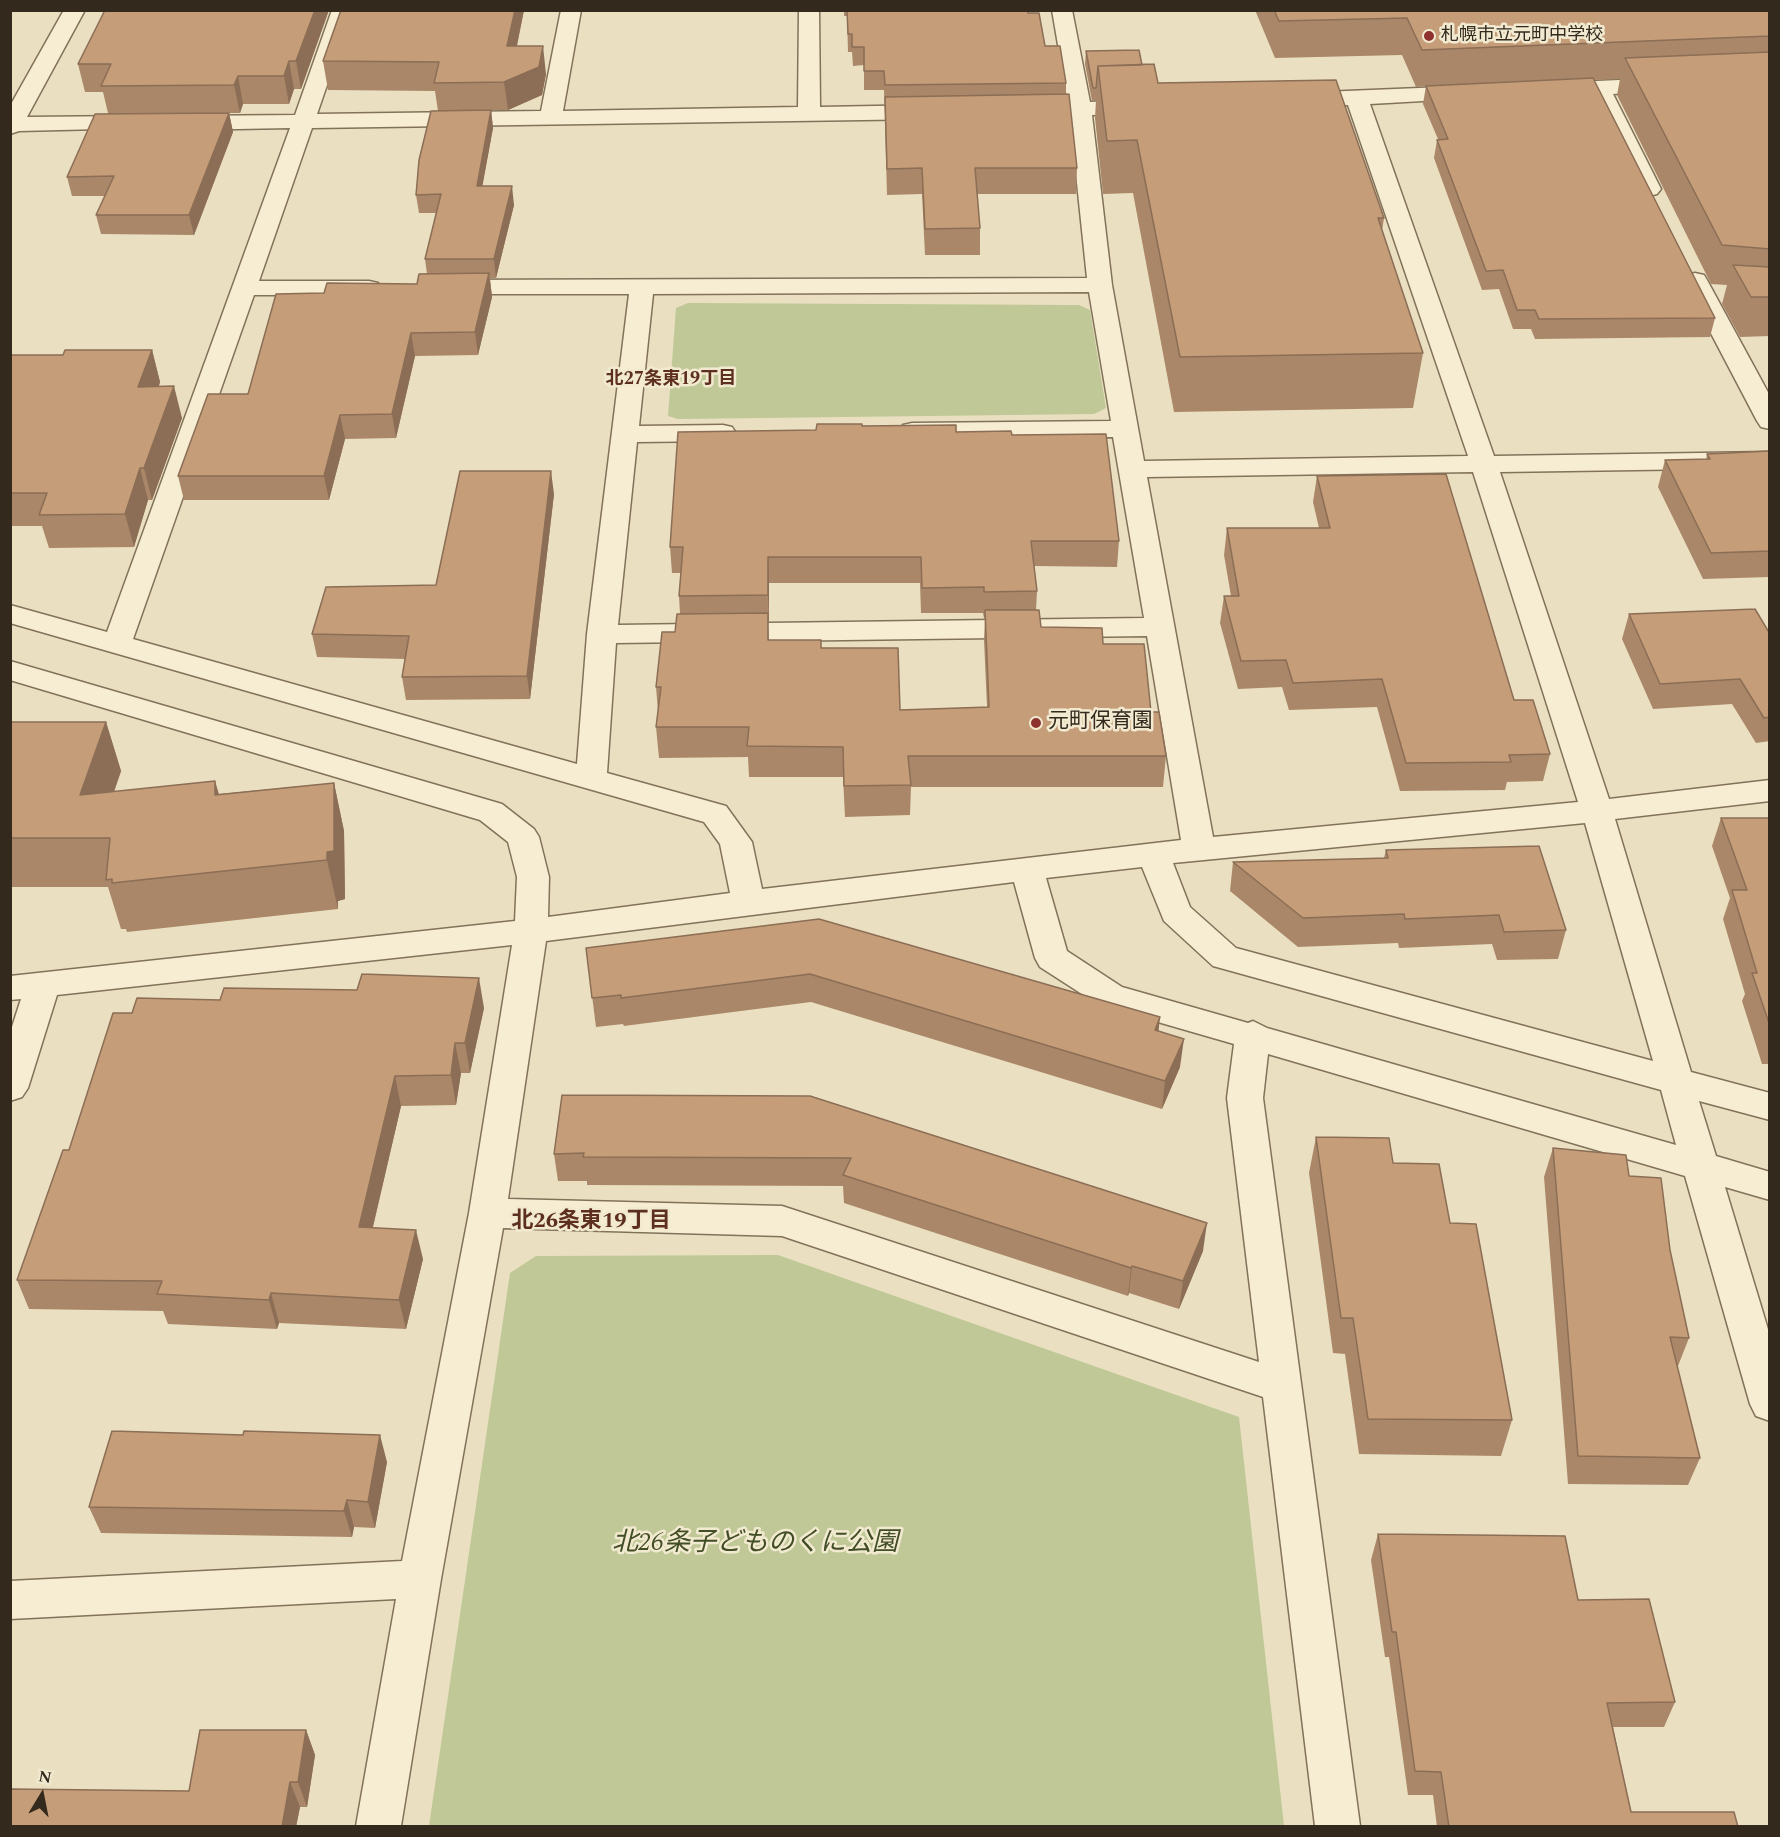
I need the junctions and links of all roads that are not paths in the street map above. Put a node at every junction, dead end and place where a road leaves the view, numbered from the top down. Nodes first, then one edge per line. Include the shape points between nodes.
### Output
1 (75, 10) edge
2 (343, 10) edge
3 (571, 10) edge
4 (809, 10) edge
5 (1062, 10) edge
6 (1679, 84) edge
7 (1599, 88) junction
8 (1530, 91) edge
9 (1485, 93) edge
10 (1357, 98) junction
11 (1276, 101) edge
12 (1161, 106) edge
13 (1080, 110) junction
14 (1009, 111) edge
15 (950, 112) edge
16 (808, 114) junction
17 (551, 116) junction
18 (302, 122) junction
19 (11, 125) edge
20 (1660, 211) edge
21 (1686, 262) edge
22 (1100, 285) junction
23 (642, 286) junction
24 (242, 288) junction
25 (1770, 422) edge
26 (1126, 429) junction
27 (888, 431) edge
28 (745, 432) edge
29 (626, 434) junction
30 (1770, 460) edge
31 (1484, 465) junction
32 (1134, 469) junction
33 (10, 614) edge
34 (1159, 627) junction
35 (602, 634) junction
36 (117, 644) junction
37 (10, 670) edge
38 (591, 777) junction
39 (1770, 790) edge
40 (1598, 811) junction
41 (1199, 849) junction
42 (1154, 856) junction
43 (1028, 869) junction
44 (748, 902) junction
45 (531, 931) junction
46 (27, 987) edge
47 (1252, 1034) junction
48 (1675, 1080) junction
49 (10, 1088) edge
50 (1770, 1107) edge
51 (1701, 1166) junction
52 (1770, 1186) edge
53 (487, 1213) junction
54 (1281, 1386) junction
55 (1770, 1404) edge
56 (420, 1579) junction
57 (10, 1600) edge
58 (379, 1827) edge
59 (1338, 1827) edge

1 - 19 street
2 - 18 street
3 - 17 street
4 - 16 street
5 - 13 street
6 - 7 street
7 - 8 street
7 - 20 street
9 - 10 street
10 - 11 street
10 - 31 street
12 - 13 street
13 - 14 street
13 - 22 street
15 - 16 street
16 - 17 street
17 - 18 street
18 - 19 street
18 - 24 street
21 - 25 street via 1712,294
22 - 23 street
22 - 26 street
23 - 24 street
23 - 29 street
24 - 36 street
26 - 27 street
26 - 32 street
28 - 29 street
29 - 35 street
30 - 31 street
31 - 32 street
31 - 40 street
32 - 34 street
33 - 36 street
34 - 35 street
34 - 41 street
35 - 38 street
36 - 38 street
37 - 45 street via 491,812 523,837 533,877
38 - 44 street via 716,814 736,842
39 - 40 street
40 - 41 street
40 - 48 street
41 - 42 street
42 - 43 street
42 - 48 street via 1176,913 1225,957
43 - 44 street
43 - 47 street via 1052,958 1112,996
44 - 45 street
45 - 46 street
45 - 53 street
46 - 49 street
47 - 51 street
47 - 54 street via 1245,1098
48 - 50 street
48 - 51 street
51 - 52 street
51 - 55 street
53 - 54 street via 782,1221
53 - 56 street
54 - 59 street
56 - 57 street
56 - 58 street

